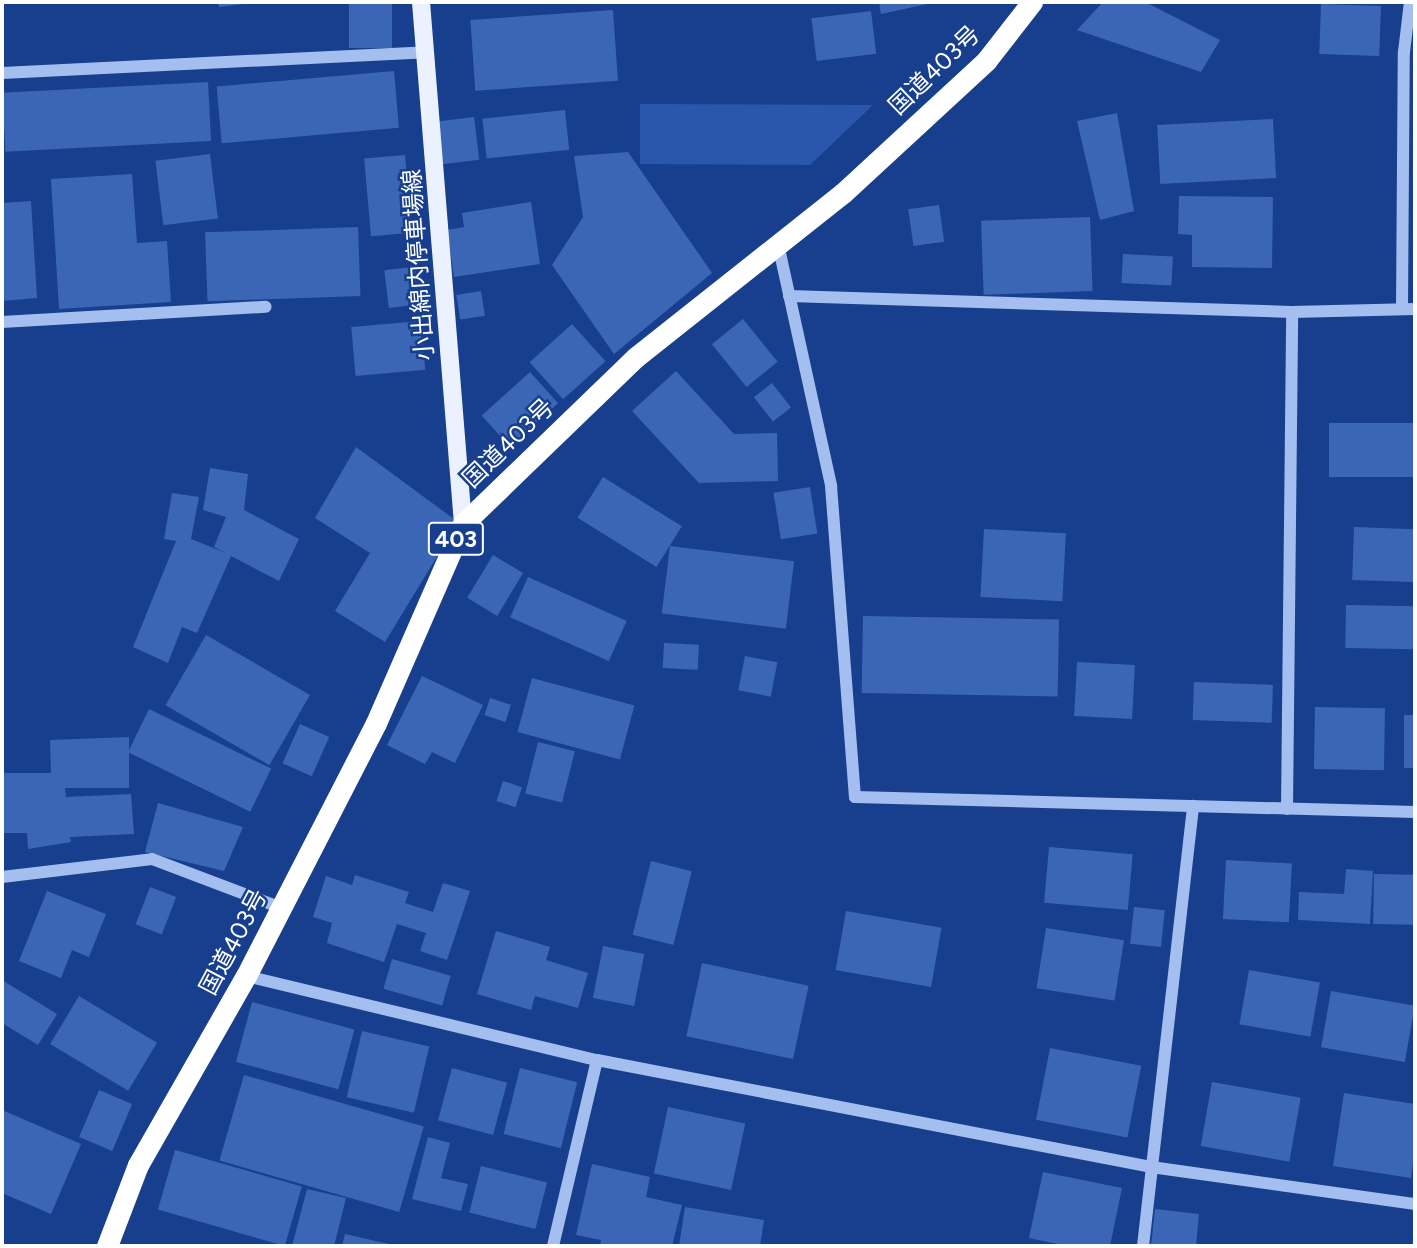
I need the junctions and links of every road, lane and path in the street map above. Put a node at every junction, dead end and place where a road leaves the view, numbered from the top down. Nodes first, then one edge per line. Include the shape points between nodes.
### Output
1 (421, 2) edge
2 (1032, 2) edge
3 (1410, 2) edge
4 (426, 52) junction
5 (2, 73) edge
6 (778, 244) junction
7 (789, 296) junction
8 (265, 307) dead end
9 (1409, 309) edge
10 (1292, 312) junction
11 (2, 322) edge
12 (463, 524) junction
13 (1193, 806) junction
14 (1287, 809) junction
15 (1415, 812) edge
16 (2, 877) edge
17 (282, 908) junction
18 (246, 976) junction
19 (597, 1060) junction
20 (1151, 1167) junction
21 (1415, 1204) edge
22 (107, 1246) edge
23 (553, 1246) edge
24 (1143, 1246) edge

1 - 4 main road, 小出綿内停車場線
2 - 6 highway, 国道403号 / 403 via 986,61 843,193
3 - 9 street via 1404,52
4 - 5 street
4 - 12 main road, 小出綿内停車場線
6 - 7 street
6 - 12 highway, 国道403号 / 403 via 636,357
7 - 10 street
7 - 13 street via 831,486 855,797
8 - 11 street
9 - 10 street
10 - 14 street
12 - 17 highway, 国道403号 / 403 via 376,723
13 - 14 street
13 - 20 street
14 - 15 street
16 - 17 street via 152,859
17 - 18 highway, 国道403号 / 403
18 - 19 street
18 - 22 highway, 国道403号 / 403 via 138,1165
19 - 20 street
19 - 23 street
20 - 21 street
20 - 24 street

